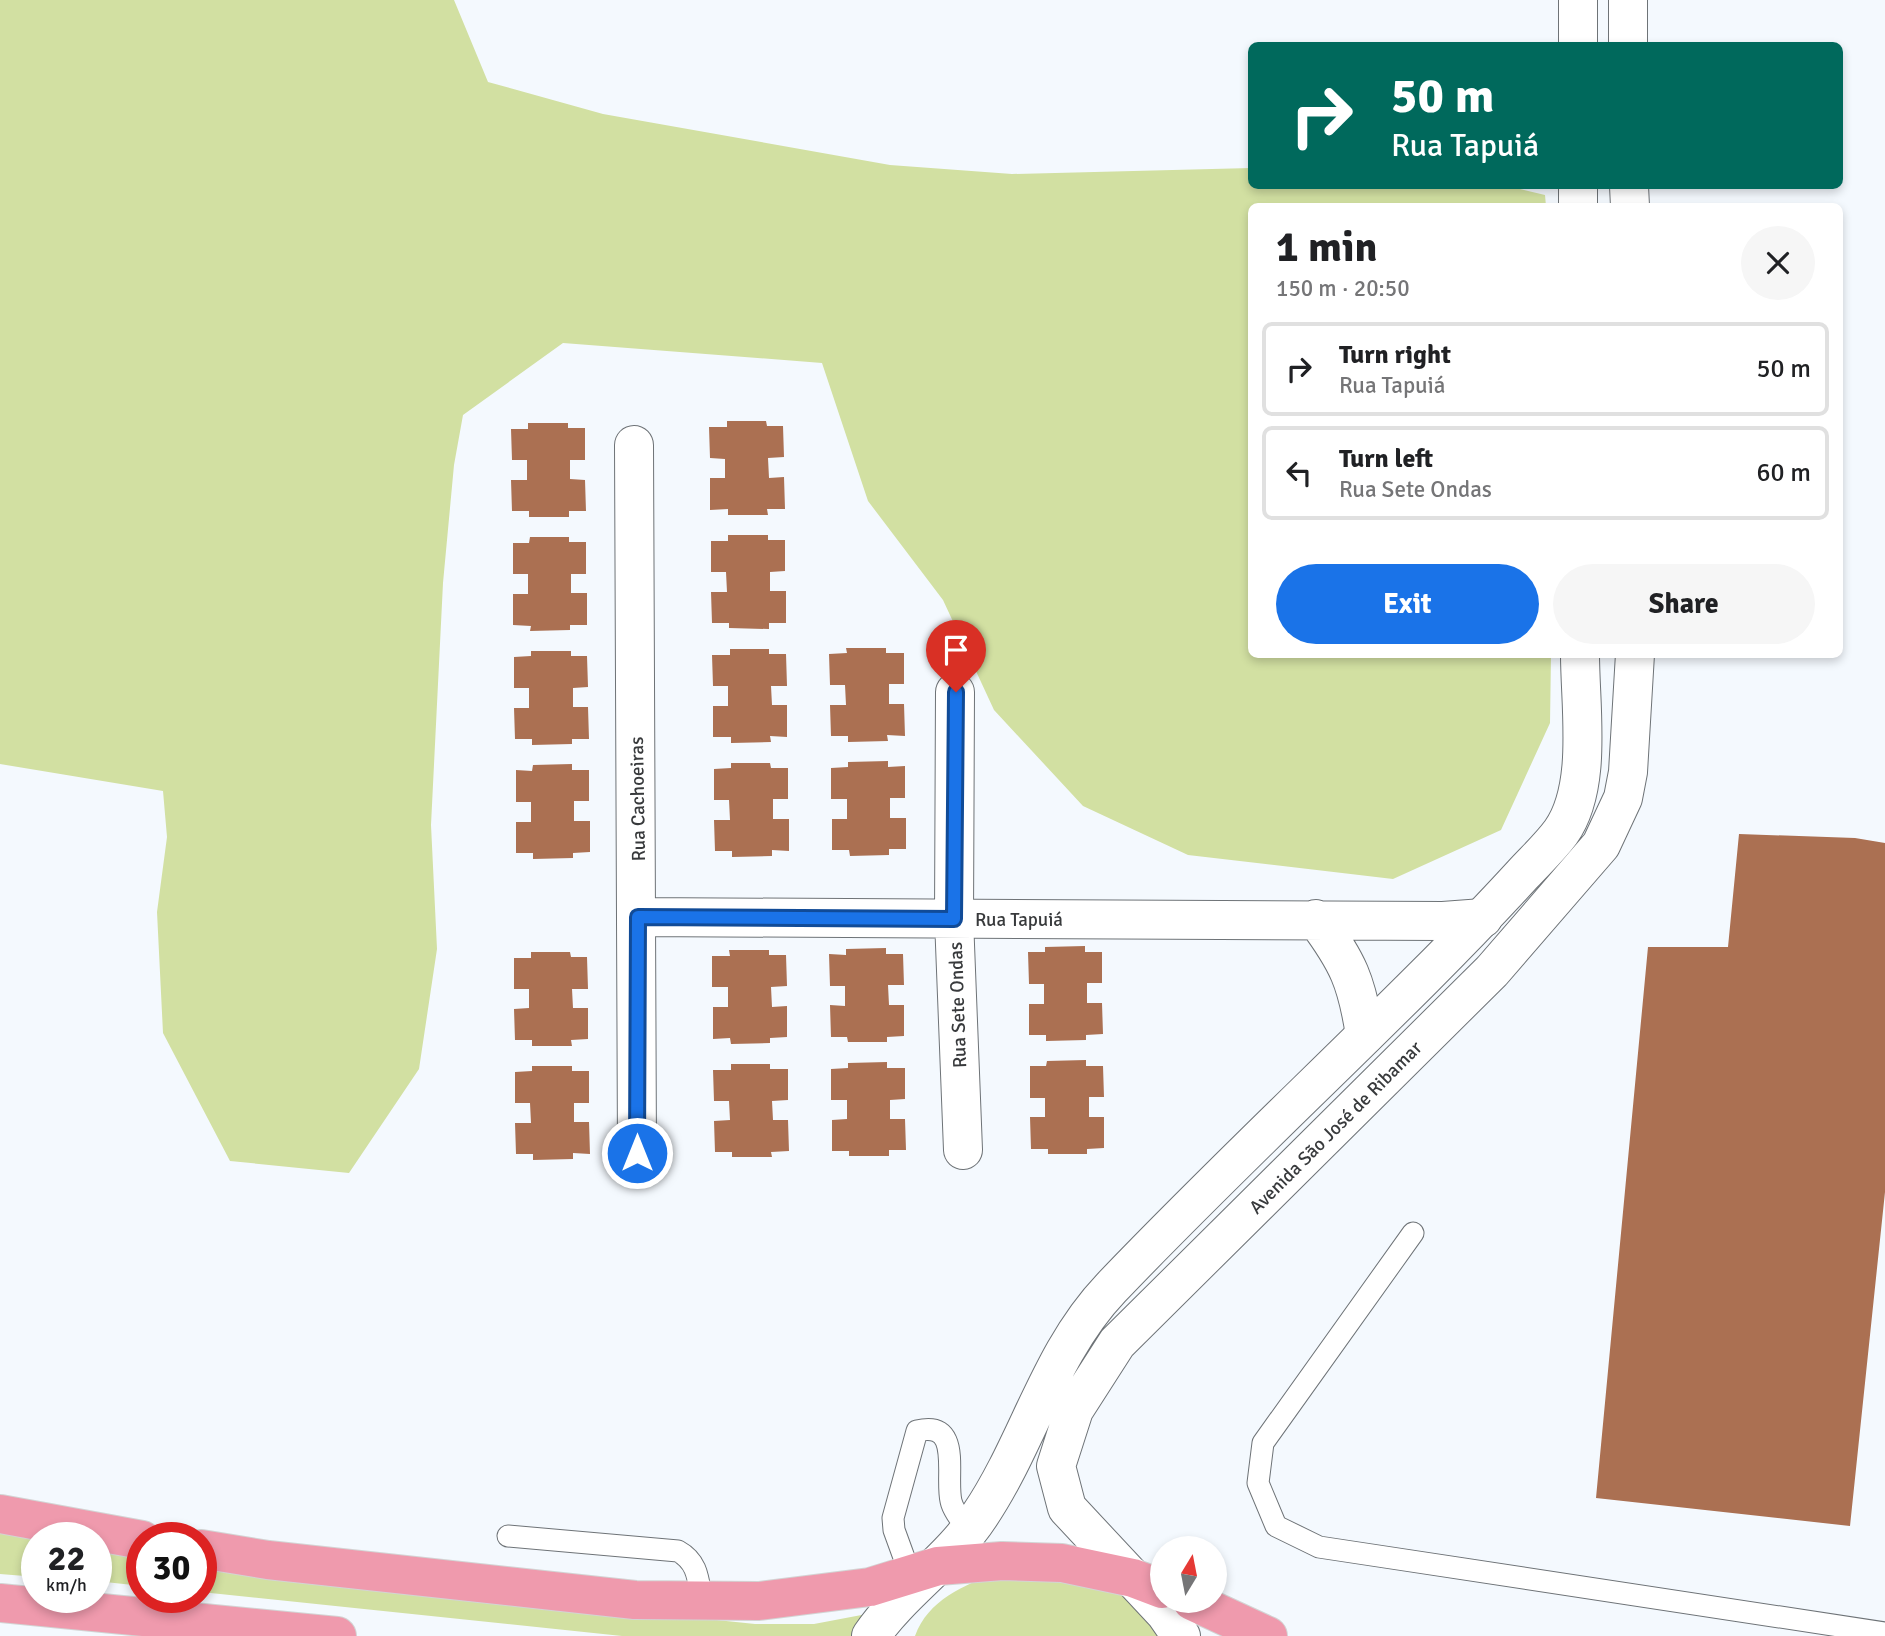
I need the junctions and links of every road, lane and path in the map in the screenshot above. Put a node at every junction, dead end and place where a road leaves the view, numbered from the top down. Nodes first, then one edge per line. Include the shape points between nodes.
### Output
1 (1578, 0) edge
2 (1628, 0) edge
3 (1578, 42) edge
4 (1628, 42) edge
5 (634, 445) dead end
6 (1580, 658) edge
7 (1635, 658) edge
8 (956, 692) dead end
9 (638, 917) junction
10 (1483, 918) junction
11 (954, 919) junction
12 (1316, 919) junction
13 (1410, 990) junction
14 (1442, 1021) junction
15 (1365, 1035) junction
16 (963, 1150) dead end
17 (637, 1153) dead end
18 (1413, 1233) dead end
19 (1063, 1349) junction
20 (1096, 1373) junction
21 (0, 1514) edge
22 (969, 1530) junction
23 (508, 1536) dead end
24 (126, 1537) edge
25 (217, 1552) edge
26 (924, 1570) junction
27 (1148, 1583) edge
28 (702, 1601) junction
29 (0, 1603) edge
30 (1220, 1614) edge
31 (1885, 1633) edge
32 (337, 1636) edge
33 (871, 1636) edge
34 (1181, 1636) edge
35 (1268, 1636) edge

1 - 3 street
2 - 4 street
5 - 9 street, Rua Cachoeiras
6 - 10 street via 1581,780 1574,807 1561,832
7 - 14 street, Avenida São José de Ribamar via 1630,759 1623,797 1601,845 1492,971
8 - 11 street, Rua Sete Ondas
9 - 11 street, Rua Tapuiá
9 - 17 street, Rua Cachoeiras
10 - 12 street, Rua Tapuiá
10 - 13 street
11 - 12 street, Rua Tapuiá
11 - 16 street, Rua Sete Ondas
12 - 15 street via 1352,975
13 - 14 street
13 - 15 street
14 - 20 street, Avenida São José de Ribamar via 1117,1343
15 - 19 street via 1110,1289
18 - 31 lane via 1263,1443 1258,1483 1276,1526 1319,1548
19 - 20 street
19 - 22 street via 1010,1469
20 - 27 street, Avenida São José de Ribamar via 1074,1410 1056,1466 1067,1508
21 - 24 main road
22 - 26 street
22 - 26 lane via 951,1503 945,1437 930,1428 917,1431 893,1518 894,1530
23 - 28 lane via 678,1551 697,1569
25 - 28 main road via 598,1596
26 - 27 main road via 1002,1561 1062,1563
26 - 28 main road via 870,1587 759,1601
26 - 33 street
27 - 34 street, Avenida São José de Ribamar
29 - 32 main road
30 - 35 main road

